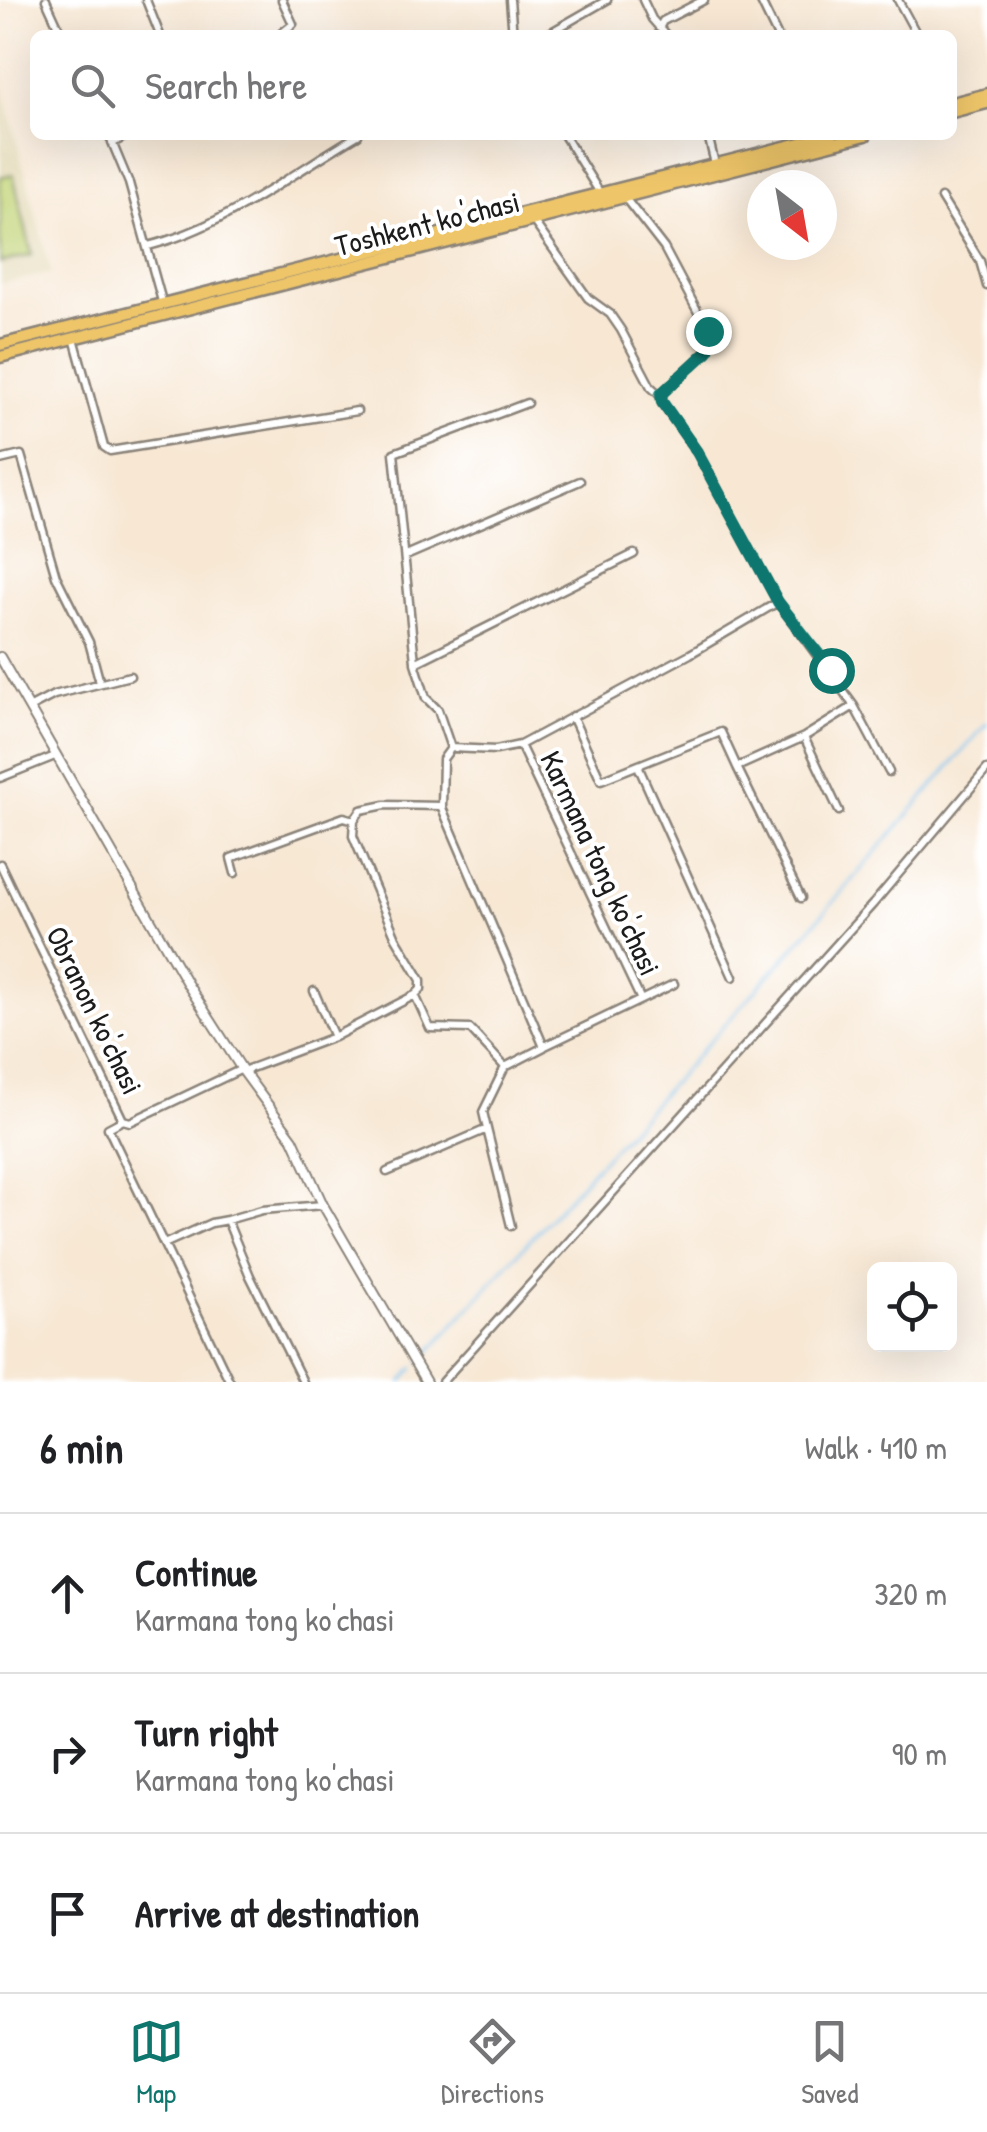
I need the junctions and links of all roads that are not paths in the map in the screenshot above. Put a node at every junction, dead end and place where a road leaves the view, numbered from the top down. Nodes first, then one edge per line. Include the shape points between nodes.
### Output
1 (46, 0) edge
2 (146, 0) edge
3 (282, 0) edge
4 (510, 0) edge
5 (607, 0) edge
6 (642, 0) edge
7 (704, 0) edge
8 (760, 0) edge
9 (898, 0) edge
10 (659, 28) joint
11 (60, 30) edge
12 (158, 30) edge
13 (285, 30) edge
14 (513, 30) edge
15 (555, 30) edge
16 (775, 30) edge
17 (914, 30) edge
18 (987, 94) edge
19 (957, 103) edge
20 (987, 103) edge
21 (957, 105) edge
22 (111, 140) edge
23 (350, 140) edge
24 (567, 140) edge
25 (709, 140) edge
26 (812, 140) edge
27 (847, 140) edge
28 (715, 164) junction
29 (600, 193) junction
30 (626, 198) junction
31 (942, 198) dead end
32 (534, 222) junction
33 (148, 246) junction
34 (987, 286) edge
35 (164, 310) junction
36 (74, 338) junction
37 (0, 346) edge
38 (0, 357) edge
39 (662, 397) junction
40 (526, 403) dead end
41 (357, 411) dead end
42 (0, 460) edge
43 (580, 481) dead end
44 (634, 554) dead end
45 (406, 556) junction
46 (778, 602) junction
47 (0, 657) edge
48 (415, 663) junction
49 (130, 676) dead end
50 (100, 683) junction
51 (854, 706) junction
52 (31, 707) junction
53 (572, 716) junction
54 (804, 737) junction
55 (520, 745) junction
56 (450, 748) junction
57 (55, 756) junction
58 (638, 766) junction
59 (737, 767) junction
60 (987, 770) edge
61 (890, 772) dead end
62 (0, 778) edge
63 (442, 806) junction
64 (839, 811) dead end
65 (354, 820) junction
66 (0, 864) edge
67 (235, 873) dead end
68 (801, 898) dead end
69 (734, 978) dead end
70 (674, 984) dead end
71 (314, 991) dead end
72 (414, 995) junction
73 (640, 1000) junction
74 (334, 1037) junction
75 (544, 1046) junction
76 (505, 1067) junction
77 (242, 1070) junction
78 (123, 1120) junction
79 (487, 1129) junction
80 (387, 1172) dead end
81 (323, 1205) junction
82 (227, 1220) junction
83 (511, 1226) dead end
84 (164, 1244) junction
85 (230, 1382) edge
86 (303, 1382) edge
87 (426, 1382) edge
88 (442, 1382) edge

1 - 11 street
2 - 12 street
3 - 13 street via 293,24
4 - 14 street
5 - 15 street
6 - 10 street
7 - 10 street
8 - 16 street
9 - 17 street
18 - 19 highway
20 - 21 highway
22 - 33 street
23 - 33 street via 206,227
24 - 29 street
25 - 28 street
26 - 28 highway, Toshkent ko'chasi
27 - 30 highway, Toshkent ko'chasi
28 - 29 highway, Toshkent ko'chasi
29 - 35 highway, Toshkent ko'chasi
30 - 32 highway, Toshkent ko'chasi
30 - 39 street via 671,260 710,342
31 - 34 street via 985,271
32 - 35 highway, Toshkent ko'chasi
32 - 39 street via 588,298 610,314
33 - 35 street
35 - 36 highway, Toshkent ko'chasi
35 - 37 highway, Toshkent ko'chasi
36 - 38 highway, Toshkent ko'chasi
36 - 41 street via 110,451
39 - 46 street
40 - 45 street via 394,454
42 - 50 street via 21,454 56,576 89,642
43 - 45 street
44 - 48 street
45 - 48 street
46 - 51 street
46 - 53 street, Karmana tong ko'chasi
47 - 52 street
48 - 56 street
49 - 50 street
50 - 52 street
51 - 54 street
51 - 61 street
52 - 57 street
53 - 55 street, Karmana tong ko'chasi
53 - 58 street, Karmana tong ko'chasi via 601,780
54 - 59 street
54 - 64 street
55 - 56 street, Karmana tong ko'chasi
55 - 73 street, Karmana tong ko'chasi
56 - 63 street via 443,759
57 - 62 street
57 - 77 street
58 - 59 street, Karmana tong ko'chasi via 721,732
58 - 69 street
59 - 68 street, Karmana tong ko'chasi
60 - 88 street
63 - 65 street via 384,805 361,810
63 - 75 street
65 - 67 street via 231,858
65 - 72 street via 360,853 421,980
66 - 78 street, Obranon ko'chasi
70 - 73 street, Karmana tong ko'chasi
71 - 74 street
72 - 74 street
72 - 76 street via 430,1028 470,1030
73 - 75 street, Karmana tong ko'chasi
74 - 77 street
75 - 76 street, Karmana tong ko'chasi
76 - 79 street via 483,1112
77 - 78 street, Obranon ko'chasi
77 - 81 street via 294,1138
78 - 84 street, Obranon ko'chasi via 108,1128
79 - 80 street
79 - 83 street
81 - 82 street
81 - 87 street
82 - 84 street
82 - 86 street
84 - 85 street, Obranon ko'chasi

